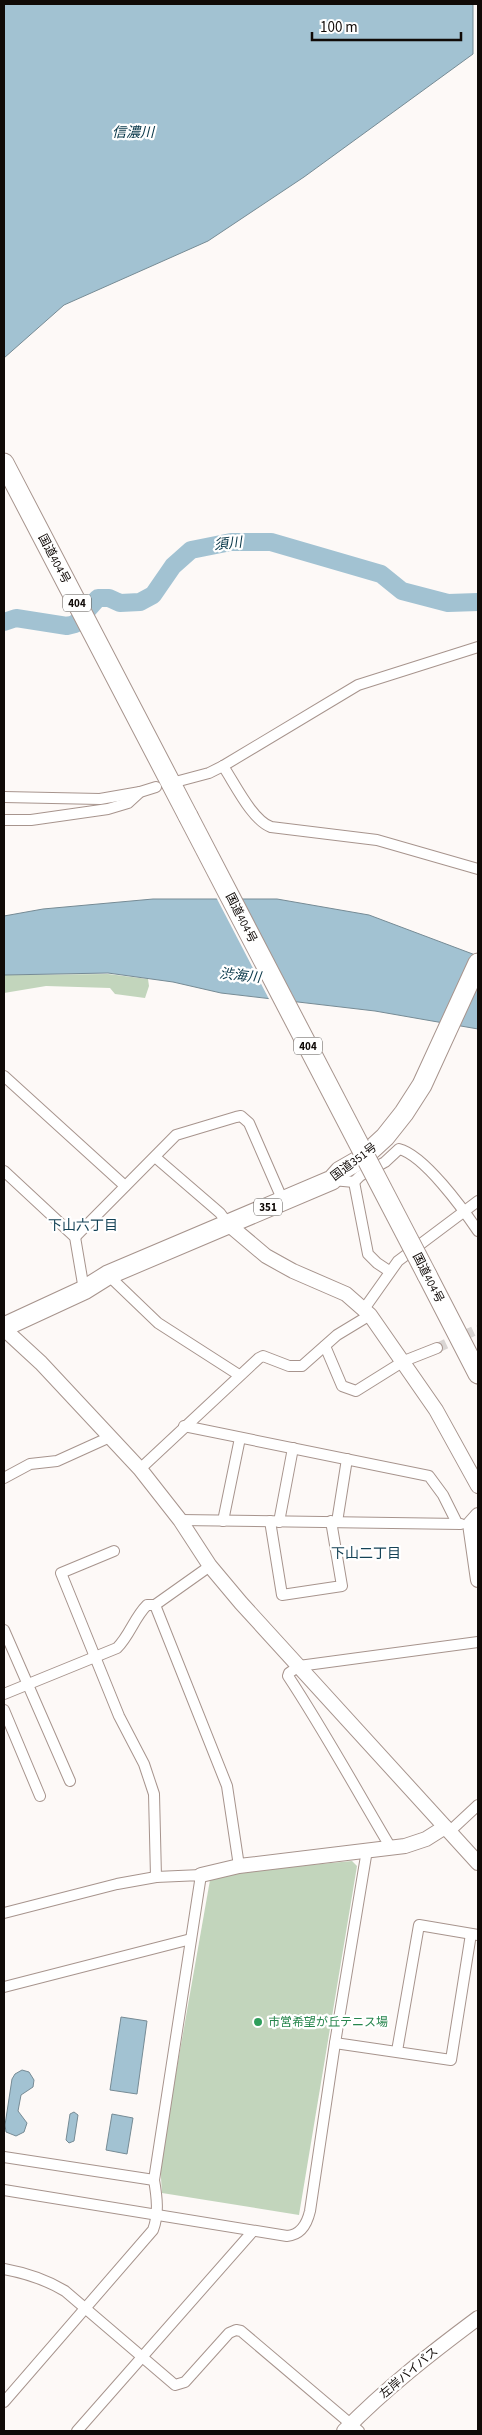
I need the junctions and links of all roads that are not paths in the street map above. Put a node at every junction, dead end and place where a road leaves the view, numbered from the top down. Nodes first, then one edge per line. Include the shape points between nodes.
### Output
1 (4, 464) edge
2 (478, 647) edge
3 (223, 766) junction
4 (179, 781) dead end
5 (156, 787) dead end
6 (140, 792) junction
7 (4, 796) edge
8 (4, 820) edge
9 (478, 869) edge
10 (478, 963) edge
11 (4, 1076) edge
12 (155, 1158) junction
13 (4, 1171) edge
14 (332, 1180) junction
15 (354, 1182) junction
16 (125, 1186) junction
17 (283, 1201) junction
18 (478, 1201) edge
19 (464, 1211) junction
20 (228, 1224) junction
21 (478, 1231) edge
22 (74, 1237) junction
23 (389, 1271) junction
24 (108, 1276) junction
25 (84, 1290) junction
26 (367, 1312) junction
27 (4, 1328) edge
28 (325, 1346) junction
29 (437, 1348) tunnel mouth
30 (404, 1362) junction
31 (478, 1374) edge
32 (239, 1375) junction
33 (184, 1426) junction
34 (110, 1437) junction
35 (240, 1438) junction
36 (293, 1448) junction
37 (347, 1460) junction
38 (140, 1469) junction
39 (4, 1478) edge
40 (478, 1486) edge
41 (180, 1520) junction
42 (223, 1520) junction
43 (274, 1521) junction
44 (334, 1521) junction
45 (468, 1521) edge
46 (114, 1551) dead end
47 (210, 1566) junction
48 (478, 1580) edge
49 (155, 1605) junction
50 (4, 1630) edge
51 (478, 1642) edge
52 (94, 1656) junction
53 (299, 1666) junction
54 (26, 1684) junction
55 (4, 1694) edge
56 (4, 1710) edge
57 (70, 1781) dead end
58 (40, 1796) dead end
59 (478, 1805) edge
60 (447, 1830) junction
61 (391, 1848) junction
62 (367, 1850) junction
63 (478, 1864) edge
64 (240, 1866) junction
65 (201, 1875) junction
66 (156, 1877) junction
67 (4, 1913) edge
68 (475, 1934) edge
69 (191, 1939) junction
70 (4, 1987) edge
71 (335, 2043) junction
72 (397, 2051) junction
73 (4, 2157) edge
74 (154, 2180) junction
75 (4, 2190) edge
76 (157, 2214) junction
77 (253, 2231) junction
78 (6, 2272) edge
79 (86, 2307) junction
80 (478, 2318) edge
81 (144, 2356) junction
82 (4, 2402) edge
83 (351, 2429) edge
84 (77, 2431) edge

1 - 31 highway, 国道404号 / 404, bridge
2 - 3 street via 358,685
3 - 4 street
3 - 9 street via 263,824 377,840
5 - 6 street
6 - 7 street via 100,799
6 - 8 street via 128,804 108,809 31,820
10 - 14 highway, 国道351号 / 351 via 422,1084 385,1137
11 - 16 street
12 - 16 street
12 - 17 street via 176,1135 241,1116 249,1123
12 - 20 street
13 - 22 street
14 - 15 street
14 - 17 highway, 国道351号 / 351
15 - 19 street via 399,1149 418,1160
15 - 23 street via 368,1254
16 - 22 street
17 - 20 highway, 国道351号 / 351
18 - 19 street
19 - 21 street
19 - 23 street
20 - 24 highway, 国道351号 / 351
20 - 26 street via 266,1256 346,1294
22 - 25 street
23 - 26 street
24 - 25 highway, 国道351号 / 351
24 - 32 street via 158,1323
25 - 27 highway, 国道351号 / 351
26 - 28 street
26 - 30 street
27 - 34 street
28 - 30 street via 342,1386 356,1391
28 - 32 street via 302,1366 289,1366 264,1356
29 - 30 street
30 - 40 street via 436,1410
32 - 33 street
33 - 35 street
33 - 38 street
34 - 38 street
34 - 39 street via 57,1461 30,1464
35 - 36 street
35 - 42 street
36 - 37 street
36 - 43 street
37 - 44 street
37 - 45 street via 429,1476
38 - 41 street
41 - 42 street
41 - 47 street
42 - 43 street
43 - 44 street
43 - 44 street via 282,1595 342,1586
44 - 45 street
45 - 48 street
46 - 52 street via 61,1573
47 - 49 street
47 - 53 street
49 - 52 street via 147,1605 137,1614 117,1648
49 - 64 street via 227,1786
50 - 54 street
51 - 53 street
52 - 54 street
52 - 66 street via 119,1716 144,1764 154,1794
53 - 60 street
53 - 61 street via 288,1676 316,1717
54 - 55 street
54 - 57 street
56 - 58 street
59 - 60 street
60 - 61 street
60 - 63 street
61 - 62 street
62 - 64 street
62 - 71 street
64 - 65 street
65 - 66 street
65 - 69 street
66 - 67 street
68 - 72 street via 451,2060
68 - 72 street via 419,1925
69 - 70 street
69 - 74 street
71 - 72 street
71 - 77 street via 309,2218 301,2231 293,2236
73 - 74 street
74 - 76 street
75 - 76 street
76 - 77 street
76 - 79 street via 152,2230
77 - 81 street
78 - 79 street via 24,2272 49,2282
79 - 81 street
79 - 82 street
80 - 83 street, 左岸バイパス via 439,2347
81 - 83 street via 175,2384 185,2382 228,2333 242,2331
81 - 84 street

